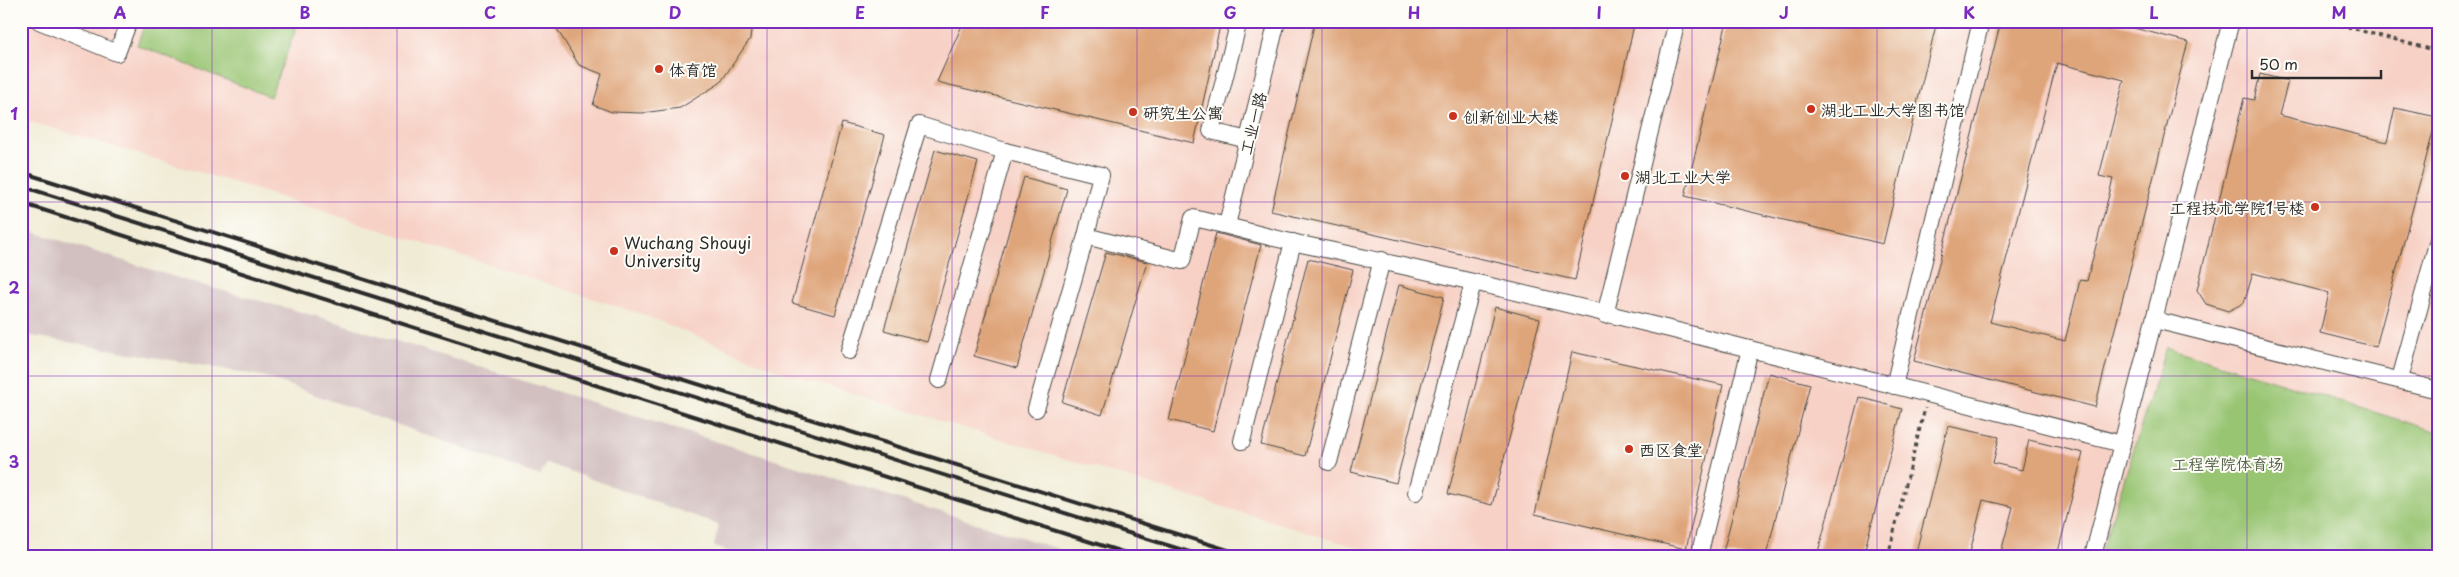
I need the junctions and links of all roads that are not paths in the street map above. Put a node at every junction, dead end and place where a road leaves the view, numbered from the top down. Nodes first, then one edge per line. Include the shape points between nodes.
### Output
1 (40, 21) edge
2 (129, 21) edge
3 (1239, 21) edge
4 (1277, 21) edge
5 (1677, 21) edge
6 (1981, 21) edge
7 (2231, 21) edge
8 (1248, 140) junction
9 (1005, 152) junction
10 (1228, 225) junction
11 (1086, 236) junction
12 (2438, 240) edge
13 (1293, 242) junction
14 (1382, 260) junction
15 (1474, 283) junction
16 (1605, 315) junction
17 (2155, 320) junction
18 (1750, 349) junction
19 (849, 351) dead end
20 (2400, 379) junction
21 (939, 380) dead end
22 (1894, 386) junction
23 (2438, 390) edge
24 (1036, 409) dead end
25 (1242, 441) dead end
26 (2122, 444) junction
27 (1329, 462) dead end
28 (1416, 492) dead end
29 (1699, 556) edge
30 (2093, 556) edge

1 - 2 street via 117,53
3 - 8 street via 1211,131
4 - 8 street, 工业一路
5 - 16 street
6 - 22 street
7 - 17 street
8 - 10 street, 工业一路
9 - 11 street via 1101,175
9 - 19 street via 919,125
9 - 21 street
10 - 11 street via 1193,218 1182,261
10 - 13 street
11 - 24 street
12 - 20 street
13 - 14 street
13 - 25 street
14 - 15 street
14 - 27 street
15 - 16 street
15 - 28 street
16 - 18 street
17 - 20 street
17 - 26 street
18 - 22 street
18 - 29 street
20 - 23 street
22 - 26 street
26 - 30 street

